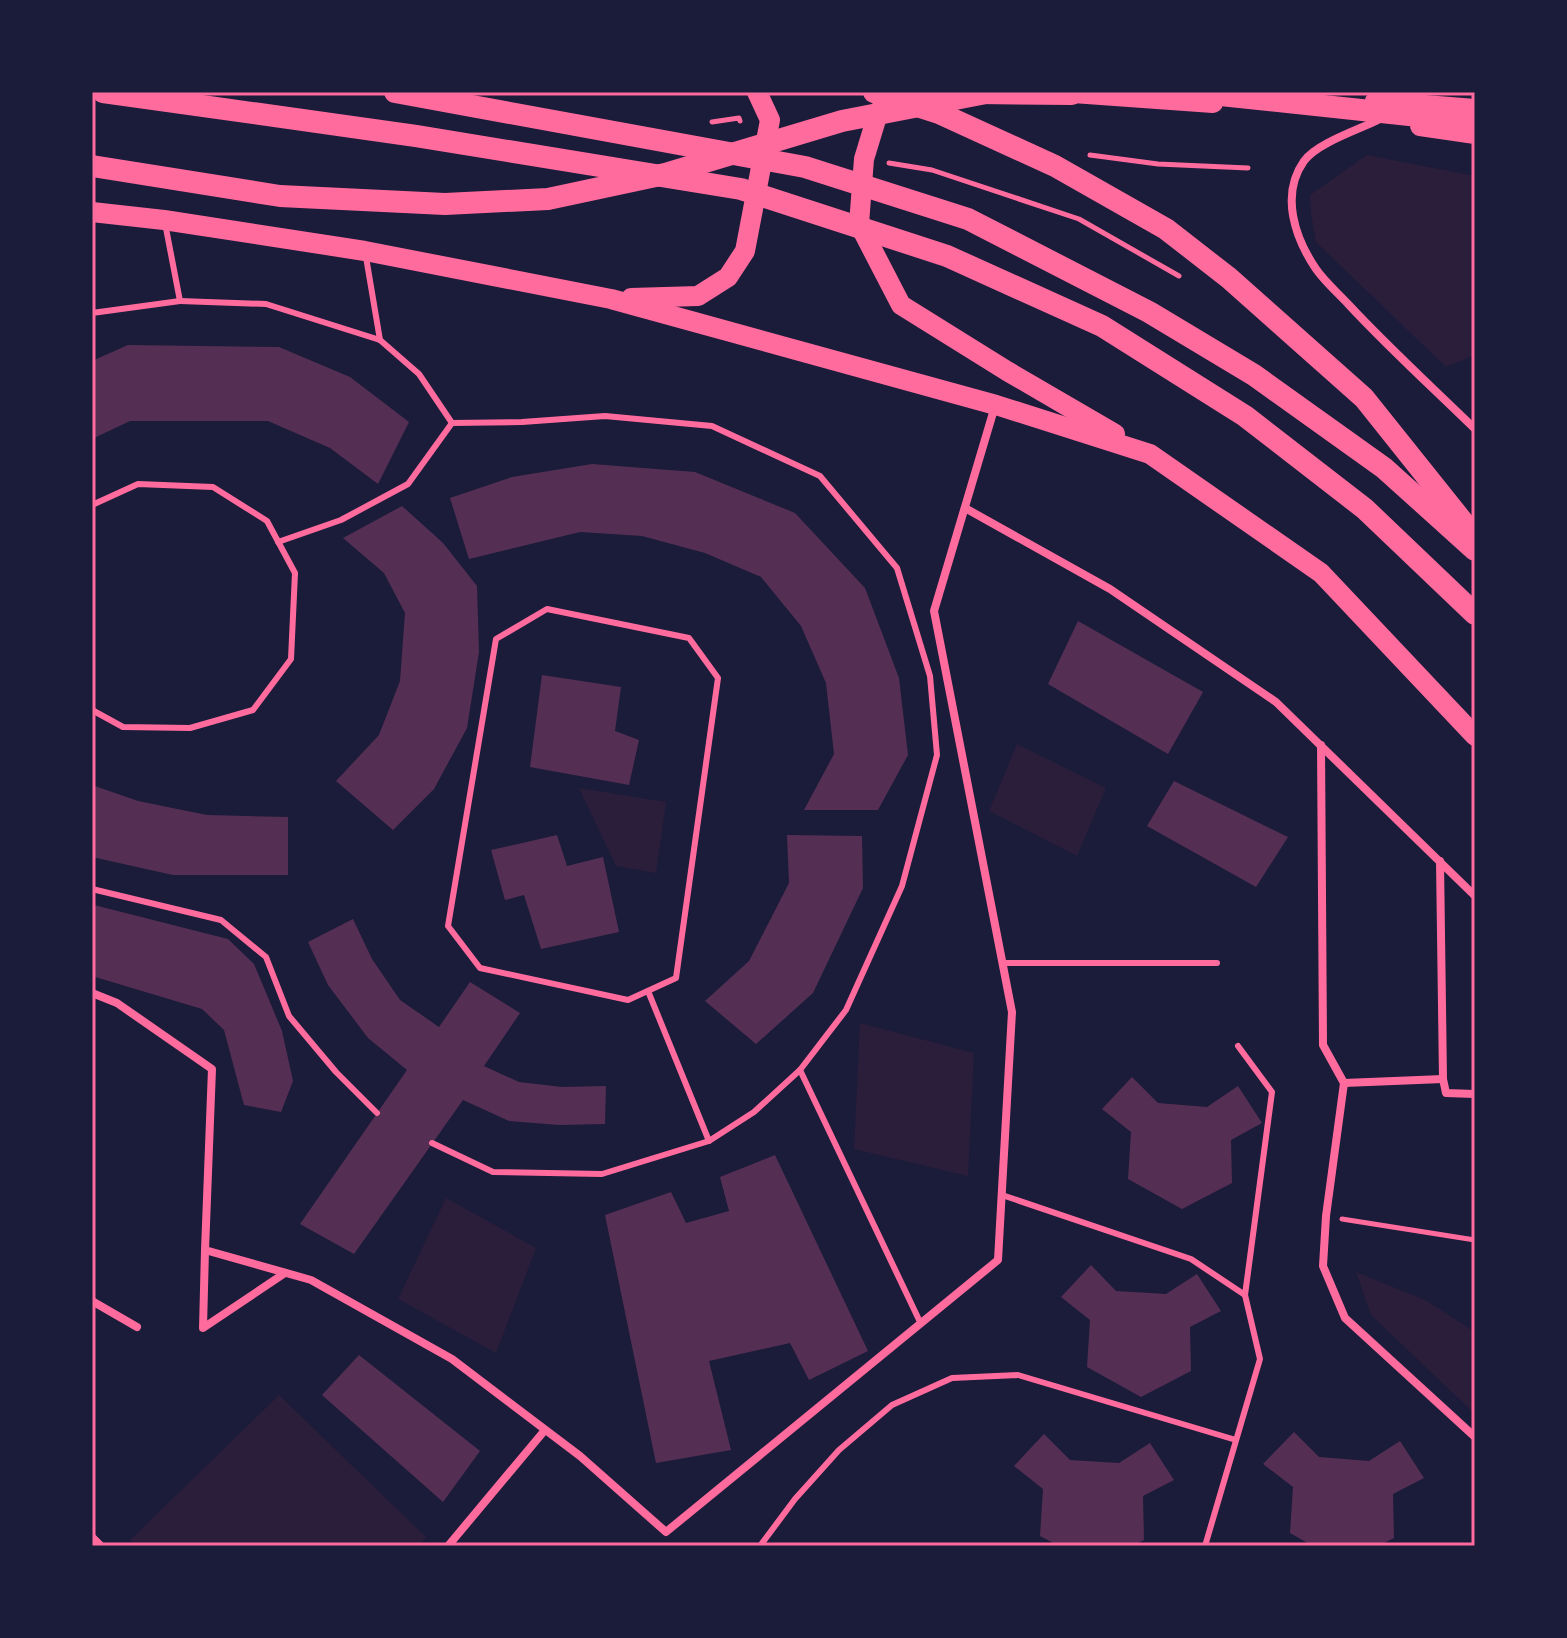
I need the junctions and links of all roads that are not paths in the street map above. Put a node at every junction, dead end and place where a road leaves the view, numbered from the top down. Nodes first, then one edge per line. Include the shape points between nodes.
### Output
1 (103, 92) edge
2 (395, 92) edge
3 (757, 92) edge
4 (874, 92) edge
5 (892, 92) edge
6 (991, 92) edge
7 (1192, 92) edge
8 (1271, 92) edge
9 (1068, 94) edge
10 (1475, 109) edge
11 (1378, 120) junction
12 (1475, 122) edge
13 (1475, 134) edge
14 (92, 166) edge
15 (92, 212) edge
16 (164, 220) junction
17 (365, 251) junction
18 (611, 299) junction
19 (180, 301) junction
20 (92, 313) edge
21 (380, 340) junction
22 (996, 405) junction
23 (452, 423) junction
24 (1475, 429) edge
25 (1150, 454) junction
26 (92, 505) edge
27 (965, 508) junction
28 (1475, 538) edge
29 (278, 542) junction
30 (1475, 550) edge
31 (1475, 614) edge
32 (92, 710) edge
33 (1475, 736) edge
34 (1321, 745) junction
35 (1440, 861) junction
36 (92, 889) edge
37 (1475, 896) edge
38 (1003, 963) junction
39 (1217, 963) dead end
40 (648, 991) junction
41 (92, 993) edge
42 (1238, 1046) dead end
43 (800, 1070) junction
44 (1443, 1079) junction
45 (1344, 1083) junction
46 (1475, 1094) edge
47 (377, 1113) dead end
48 (709, 1141) junction
49 (432, 1143) dead end
50 (1002, 1195) junction
51 (205, 1250) junction
52 (285, 1273) junction
53 (1245, 1295) junction
54 (92, 1301) edge
55 (921, 1324) junction
56 (137, 1327) dead end
57 (545, 1430) junction
58 (1475, 1437) edge
59 (1236, 1440) junction
60 (92, 1537) edge
61 (101, 1546) edge
62 (448, 1546) edge
63 (760, 1546) edge
64 (1205, 1546) edge

1 - 31 highway via 741,189 947,256 1102,326 1245,416 1365,509
2 - 30 highway via 805,167 968,219 1149,312 1254,375 1384,468
3 - 18 main road via 770,120 745,251 728,277 698,296
4 - 28 highway via 939,113 1055,166 1166,229 1364,398
5 - 9 main road
5 - 25 main road via 878,113 864,159 859,224 901,305
6 - 14 highway via 842,121 665,174 548,199 445,204 280,196
7 - 12 highway
8 - 10 main road
9 - 11 main road via 1249,105
11 - 13 main road
11 - 24 street via 1305,159 1291,197 1293,223 1316,269
15 - 16 main road
16 - 17 main road
16 - 19 lane
17 - 18 main road
17 - 21 lane
18 - 22 main road
19 - 20 lane
19 - 21 lane via 266,304
21 - 23 lane via 419,374
22 - 25 main road
22 - 27 street
23 - 29 lane via 408,484 341,520
23 - 43 lane via 605,416 712,426 820,476 897,568 930,676 937,755 902,886 846,1010
25 - 33 main road via 1321,573
26 - 29 lane via 138,484 213,487 267,521
27 - 34 street via 1110,589 1276,702
27 - 38 street via 934,611
29 - 32 lane via 295,573 291,659 253,710 190,728 123,727
34 - 35 street
34 - 45 street via 1323,1045
35 - 37 street
35 - 44 street
36 - 47 lane via 221,920 266,957 289,1016
38 - 39 lane
38 - 50 street via 1012,1012
40 - 40 lane via 628,1000 480,968 448,926 496,639 547,609 689,638 718,678 676,978
40 - 48 lane
41 - 51 street via 117,1003 212,1069
42 - 53 lane via 1272,1092
43 - 48 lane via 754,1112
43 - 55 lane
44 - 45 street
44 - 46 street via 1446,1093
45 - 58 street via 1323,1266 1345,1318
48 - 49 lane via 602,1174 493,1172
50 - 53 lane via 1191,1259
50 - 55 street via 998,1260
51 - 52 street
51 - 52 street via 203,1328
52 - 57 street via 311,1280 452,1359
53 - 59 lane via 1260,1359
54 - 56 street
55 - 57 street via 666,1532
57 - 62 street
59 - 63 lane via 1018,1375 952,1378 892,1405 839,1450
59 - 64 lane
60 - 61 street

